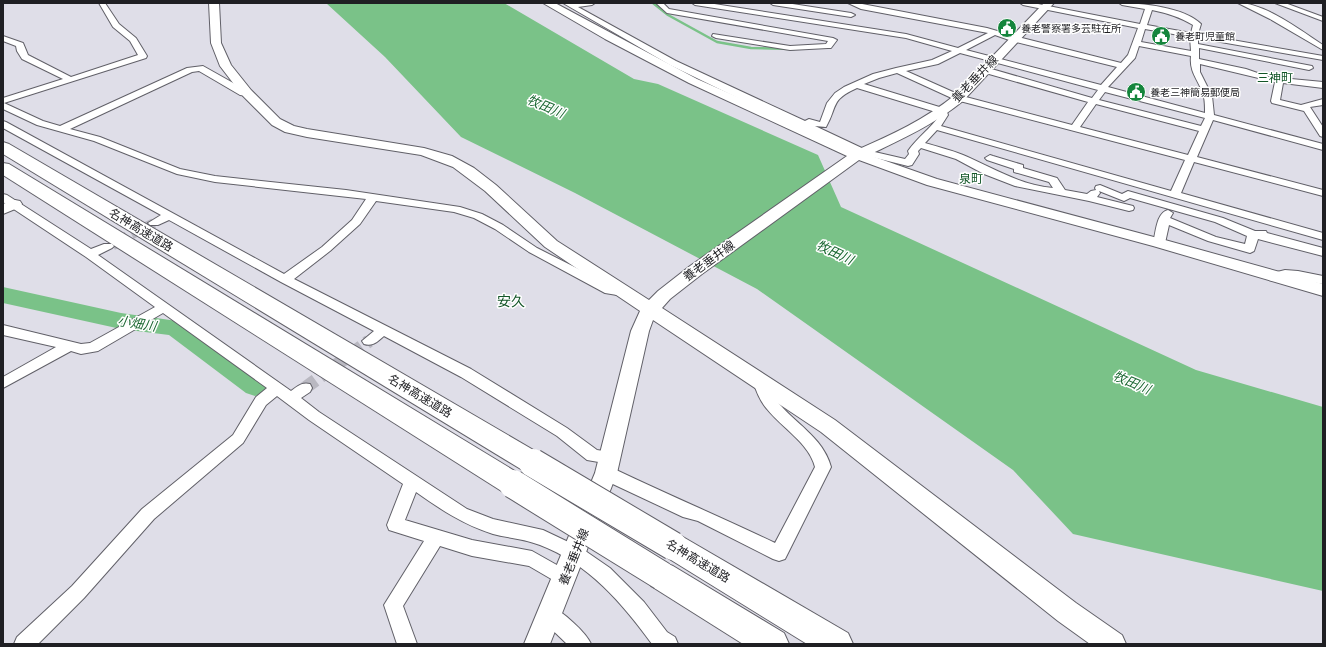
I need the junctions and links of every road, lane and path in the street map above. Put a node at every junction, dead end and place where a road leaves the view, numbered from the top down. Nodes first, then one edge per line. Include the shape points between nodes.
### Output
1 (102, 3) edge
2 (214, 3) edge
3 (548, 3) edge
4 (592, 3) edge
5 (659, 3) edge
6 (695, 3) edge
7 (756, 3) edge
8 (773, 3) edge
9 (822, 3) edge
10 (851, 3) edge
11 (1023, 3) edge
12 (1122, 3) edge
13 (1241, 3) edge
14 (1278, 3) edge
15 (569, 4) edge
16 (1047, 6) edge
17 (1149, 8) junction
18 (817, 10) junction
19 (746, 12) junction
20 (1323, 14) edge
21 (851, 15) dead end
22 (1315, 16) junction
23 (1323, 19) edge
24 (807, 21) junction
25 (1282, 22) junction
26 (731, 23) junction
27 (843, 27) junction
28 (1143, 27) junction
29 (994, 33) junction
30 (1194, 36) junction
31 (3, 38) edge
32 (1015, 39) junction
33 (833, 40) junction
34 (1135, 46) junction
35 (1323, 48) edge
36 (959, 51) junction
37 (1194, 53) junction
38 (1235, 53) junction
39 (1168, 55) dead end
40 (995, 59) junction
41 (1322, 60) edge
42 (1122, 66) junction
43 (1309, 68) dead end
44 (1234, 69) junction
45 (896, 70) junction
46 (985, 70) junction
47 (70, 79) junction
48 (1279, 81) junction
49 (857, 85) junction
50 (1323, 85) edge
51 (1103, 88) junction
52 (247, 93) junction
53 (959, 98) junction
54 (762, 99) dead end
55 (3, 101) edge
56 (1094, 101) junction
57 (1323, 102) edge
58 (3, 106) edge
59 (943, 111) junction
60 (1309, 112) junction
61 (1323, 116) edge
62 (24, 117) junction
63 (1210, 117) junction
64 (803, 122) junction
65 (4, 125) edge
66 (936, 127) junction
67 (1075, 127) junction
68 (61, 129) junction
69 (1205, 130) junction
70 (1323, 135) edge
71 (918, 144) junction
72 (1319, 146) edge
73 (3, 148) edge
74 (1028, 153) junction
75 (860, 154) junction
76 (990, 158) dead end
77 (1192, 159) junction
78 (3, 168) edge
79 (1019, 168) junction
80 (1113, 177) junction
81 (1010, 181) junction
82 (1100, 188) junction
83 (1061, 192) junction
84 (1323, 193) edge
85 (1178, 195) junction
86 (373, 197) junction
87 (1089, 198) junction
88 (7, 204) edge
89 (1174, 207) junction
90 (1129, 208) dead end
91 (169, 215) junction
92 (1165, 220) junction
93 (1265, 220) junction
94 (154, 223) tunnel mouth
95 (1259, 235) junction
96 (1323, 237) edge
97 (1159, 244) junction
98 (108, 246) tunnel mouth
99 (1323, 252) edge
100 (90, 254) junction
101 (1273, 277) junction
102 (285, 279) junction
103 (1323, 280) edge
104 (1323, 290) edge
105 (623, 292) junction
106 (164, 307) junction
107 (650, 310) junction
108 (3, 330) edge
109 (384, 330) junction
110 (369, 341) tunnel mouth
111 (69, 346) junction
112 (760, 382) junction
113 (3, 383) edge
114 (277, 388) junction
115 (305, 388) tunnel mouth
116 (291, 398) junction
117 (608, 466) junction
118 (412, 481) junction
119 (436, 537) junction
120 (575, 554) junction
121 (565, 580) junction
122 (550, 615) junction
123 (24, 644) edge
124 (407, 644) edge
125 (537, 644) edge
126 (581, 644) edge
127 (668, 644) edge
128 (773, 644) edge
129 (837, 644) edge
130 (1113, 644) edge

1 - 47 street via 116,25 133,40 143,56
2 - 52 street via 216,43 226,66
3 - 75 street via 693,81 790,126
4 - 15 street
5 - 26 street via 667,11
6 - 19 street
7 - 19 street
8 - 18 street
9 - 18 street
10 - 29 street
11 - 16 street
12 - 17 street
13 - 25 street
14 - 22 street
15 - 64 street via 673,63 747,99
16 - 28 street
16 - 32 street, 養老垂井線
17 - 28 street
17 - 30 street via 1192,20 1197,24
18 - 21 street
18 - 24 street
19 - 24 street
19 - 26 street
20 - 22 street
22 - 23 street
22 - 25 street
24 - 27 street
25 - 35 street
26 - 33 street
26 - 33 street via 718,36 790,48 828,46
27 - 33 street
27 - 36 street via 906,36
28 - 30 street
28 - 34 street
29 - 32 street
29 - 36 street
30 - 37 street
30 - 41 street
31 - 47 street via 20,45 25,57
32 - 40 street, 養老垂井線
32 - 42 street
34 - 37 street
34 - 39 street
34 - 42 street via 1132,56
36 - 40 street
36 - 45 street via 936,62
37 - 38 street
37 - 44 street
37 - 63 street via 1196,72 1208,96
38 - 43 street
38 - 44 street
40 - 46 street, 養老垂井線
40 - 51 street
42 - 51 street
44 - 48 street
45 - 49 street
45 - 53 street
46 - 53 street, 養老垂井線
46 - 56 street
47 - 55 street
48 - 50 street
48 - 60 street via 1275,101
49 - 59 street
49 - 64 street via 838,95 827,110 823,125
51 - 56 street
51 - 63 street
52 - 68 street via 200,68 190,70
52 - 105 street via 276,122 290,129 416,148 439,155 462,167 498,194 551,244
53 - 59 street, 養老垂井線
53 - 67 street
54 - 64 street via 783,108
56 - 67 street
56 - 69 street
57 - 60 street via 1306,106
58 - 62 street
59 - 66 street via 944,115
59 - 75 street, 養老垂井線 via 916,128
60 - 61 street
60 - 70 street
62 - 65 street
62 - 68 street
63 - 69 street
63 - 72 street
64 - 75 street
65 - 91 street
66 - 71 street
66 - 74 street
67 - 77 street
68 - 86 street via 97,139 185,173 215,179
69 - 77 street
70 - 72 street
71 - 75 street via 908,163
71 - 81 street via 959,157
73 - 129 highway, 名神高速道路, bridge
74 - 79 street
74 - 80 street
75 - 97 street via 932,182
75 - 107 street, 養老垂井線 via 696,270 664,295
76 - 79 street
77 - 84 street
77 - 85 street
78 - 128 highway, 名神高速道路, bridge
79 - 81 street
79 - 83 street via 1053,180
80 - 82 street
80 - 85 street
81 - 83 street
82 - 87 street
82 - 89 street via 1124,198 1128,194
83 - 87 street
85 - 89 street
85 - 93 street
86 - 102 street via 356,222
86 - 105 street via 456,209 478,216 533,250 609,290
87 - 90 street
88 - 100 street
89 - 92 street
89 - 95 street
91 - 94 street
91 - 102 street
92 - 95 street via 1212,239 1250,248 1252,237
92 - 97 street
93 - 95 street via 1263,233
93 - 96 street
95 - 99 street
97 - 101 street
98 - 100 street
100 - 106 street
101 - 103 street via 1293,274
101 - 104 street
102 - 109 street
105 - 107 street
106 - 111 street via 93,348
106 - 114 street
107 - 112 street
107 - 117 street, 養老垂井線 via 640,331
108 - 111 street
109 - 110 street
109 - 117 street via 466,373 562,432
111 - 113 street
112 - 117 street via 761,390 770,403 823,460 823,467 779,553 701,515 689,512
112 - 130 street via 828,426 1067,612
114 - 116 street
114 - 123 street via 261,401 238,439 148,514 78,592
115 - 116 street
116 - 118 street
117 - 120 street, 養老垂井線
118 - 119 street via 395,525
118 - 120 street via 461,514 492,526 543,538
119 - 121 street via 472,548 532,559
119 - 124 street via 393,605
120 - 121 street, 養老垂井線
120 - 127 street via 604,574 637,608 660,639
121 - 122 street, 養老垂井線
122 - 125 street, 養老垂井線
122 - 126 street

